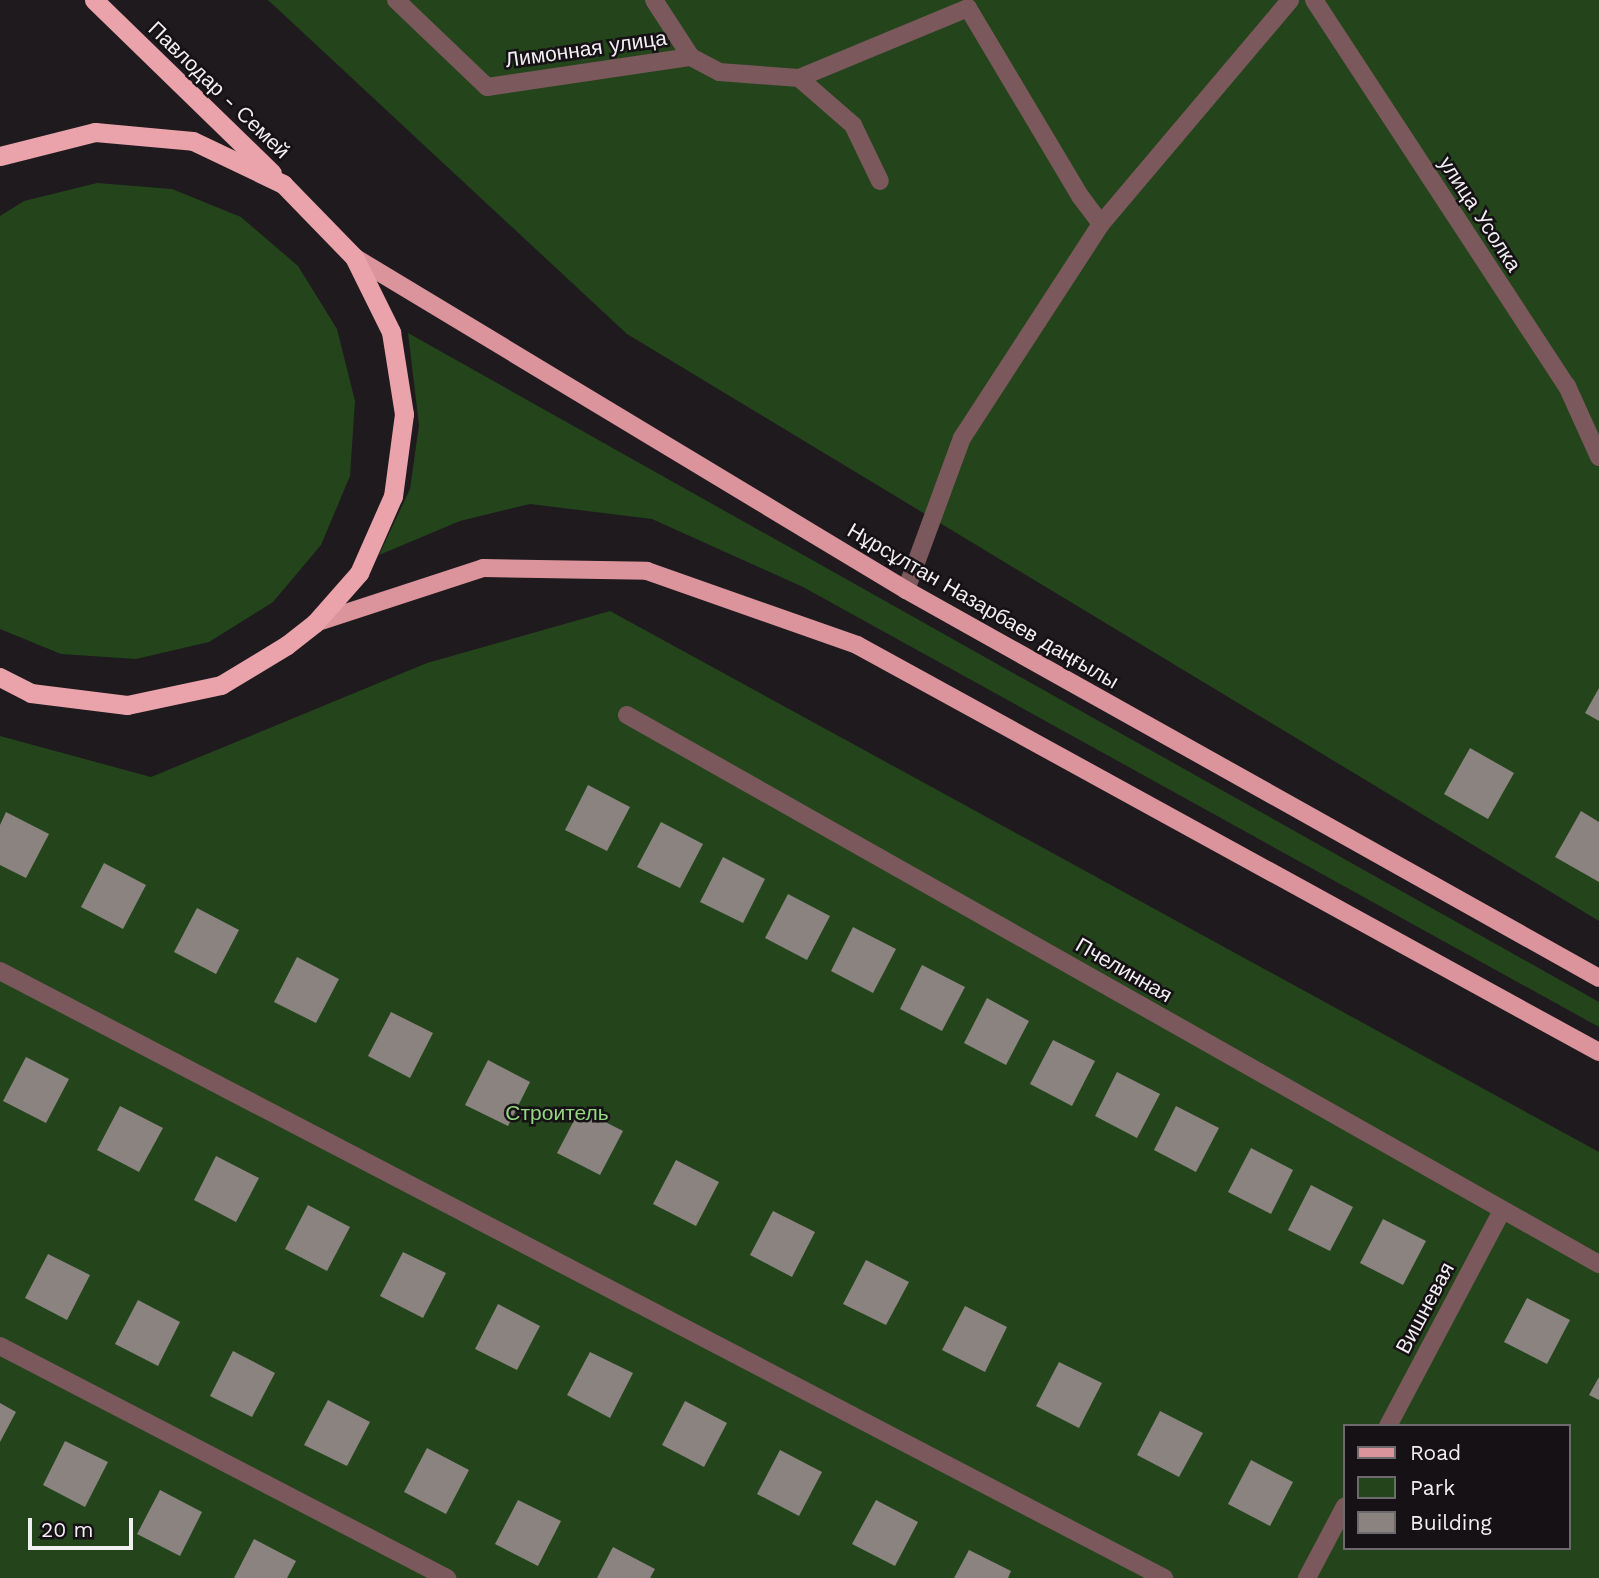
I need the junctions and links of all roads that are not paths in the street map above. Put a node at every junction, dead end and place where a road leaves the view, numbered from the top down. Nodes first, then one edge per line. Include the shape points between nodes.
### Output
1 (94, 0) edge
2 (396, 0) edge
3 (654, 0) edge
4 (1290, 0) edge
5 (1314, 0) edge
6 (965, 4) edge
7 (691, 57) junction
8 (799, 78) junction
9 (0, 156) edge
10 (880, 181) dead end
11 (283, 184) junction
12 (1101, 225) junction
13 (354, 257) junction
14 (1599, 457) edge
15 (906, 590) junction
16 (315, 623) junction
17 (0, 677) edge
18 (627, 715) dead end
19 (0, 971) edge
20 (1599, 978) edge
21 (1599, 1052) edge
22 (1502, 1211) junction
23 (1599, 1264) edge
24 (0, 1346) edge
25 (1389, 1424) edge
26 (1344, 1508) edge
27 (447, 1578) edge
28 (1164, 1578) edge
29 (1307, 1578) edge

1 - 11 highway, Павлодар - Семей
2 - 7 street, Лимонная улица via 487,87
3 - 7 street
4 - 12 street
5 - 14 street, улица Усолка via 1567,386
6 - 8 street
6 - 12 street
7 - 8 street via 719,72
8 - 10 street via 853,125
9 - 11 highway via 95,132 193,141
11 - 13 highway, Павлодар - Семей
12 - 15 street via 962,438
13 - 15 main road, Нұрсұлтан Назарбаев даңғылы
13 - 16 highway, Павлодар - Семей via 391,332 404,414 393,496 359,573
15 - 20 main road, Нұрсұлтан Назарбаев даңғылы
16 - 17 highway, Павлодар - Семей via 221,685 127,705 31,693
16 - 21 main road via 483,568 647,571 857,645
18 - 22 street, Пчелинная
19 - 28 street
22 - 23 street, Пчелинная
22 - 25 street, Вишневая
24 - 27 street
26 - 29 street

